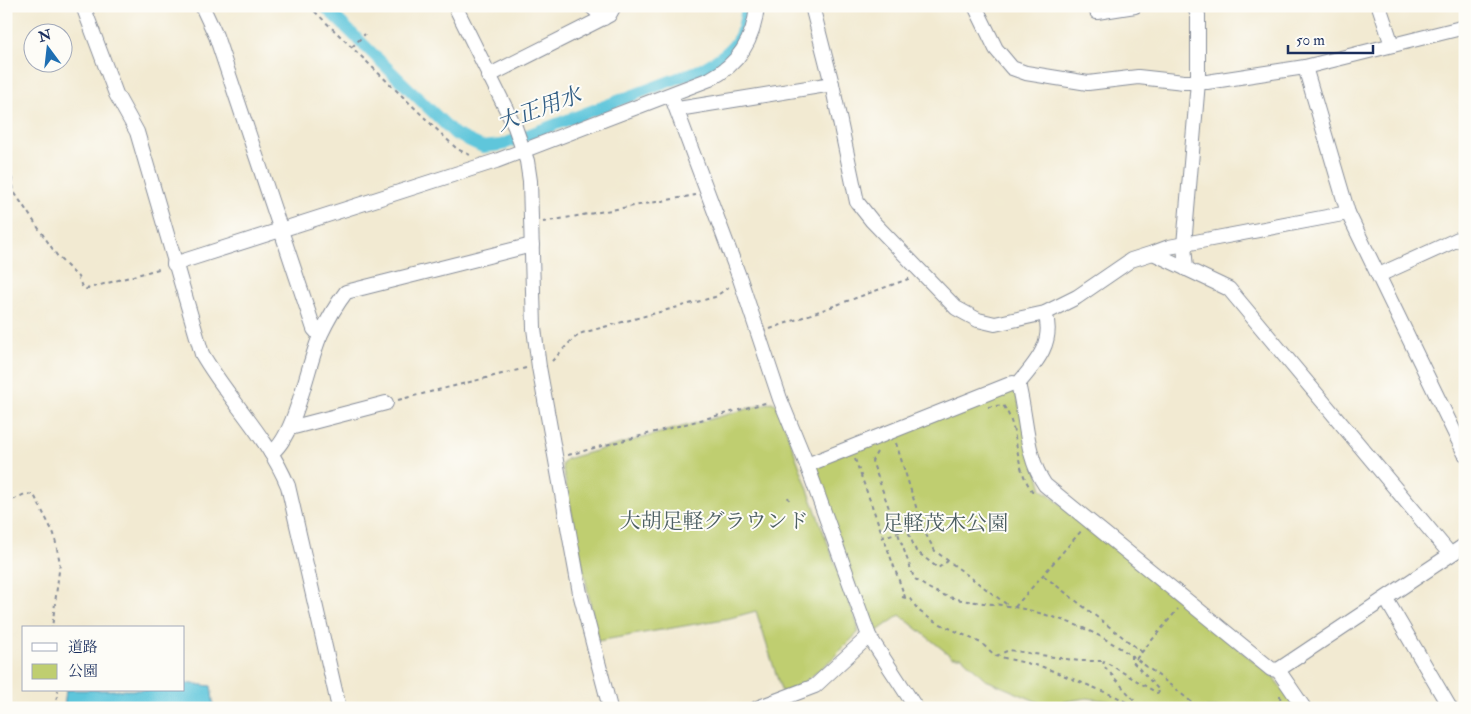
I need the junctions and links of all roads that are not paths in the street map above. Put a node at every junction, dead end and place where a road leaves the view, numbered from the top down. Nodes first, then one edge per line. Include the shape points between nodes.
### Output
1 (82, 6) edge
2 (202, 6) edge
3 (455, 6) edge
4 (591, 6) edge
5 (614, 6) edge
6 (757, 6) edge
7 (812, 6) edge
8 (975, 6) edge
9 (1135, 6) edge
10 (1194, 6) edge
11 (1378, 6) edge
12 (1097, 12) dead end
13 (604, 18) junction
14 (1465, 28) edge
15 (1392, 45) junction
16 (1305, 67) junction
17 (488, 76) junction
18 (1198, 82) junction
19 (832, 84) junction
20 (671, 95) junction
21 (678, 110) junction
22 (522, 148) junction
23 (1348, 213) junction
24 (281, 231) junction
25 (1465, 236) edge
26 (1184, 244) junction
27 (532, 246) junction
28 (1153, 253) junction
29 (174, 264) junction
30 (1186, 269) junction
31 (1379, 275) junction
32 (1045, 313) junction
33 (320, 336) junction
34 (1018, 384) junction
35 (386, 403) road end
36 (290, 428) junction
37 (271, 453) junction
38 (1465, 454) edge
39 (807, 464) junction
40 (1465, 545) edge
41 (1450, 554) junction
42 (1386, 599) junction
43 (869, 636) junction
44 (1278, 670) junction
45 (339, 708) edge
46 (610, 708) edge
47 (757, 708) edge
48 (916, 708) edge
49 (1304, 708) edge
50 (1450, 708) edge

1 - 29 street via 116,94 137,132
2 - 24 street via 216,36
3 - 17 street
4 - 13 street
5 - 13 street
6 - 20 street via 749,40 735,61 715,76
7 - 19 street
8 - 18 street via 1002,57 1018,71 1088,83 1138,77
9 - 12 street
10 - 18 street via 1198,15
11 - 15 street
13 - 17 street
14 - 15 street
15 - 16 street
16 - 18 street
16 - 23 street
17 - 22 street via 515,127
18 - 26 street
19 - 21 street
19 - 32 street via 857,202 872,221 956,308 978,320 995,324
20 - 21 street
20 - 22 street
21 - 39 street via 740,279 791,439
22 - 24 street via 496,161
22 - 27 street via 529,170
23 - 26 street
23 - 31 street
24 - 29 street
24 - 33 street via 314,329
25 - 31 street
26 - 28 street
26 - 30 street
27 - 33 street via 353,289 340,300
27 - 46 street via 534,328 539,367 580,593
28 - 30 street
28 - 32 street via 1131,260 1077,297
29 - 37 street via 202,354 214,376
30 - 41 street via 1229,289
31 - 38 street
32 - 34 street via 1050,327 1045,346
33 - 36 street
34 - 39 street via 1013,383 954,405
34 - 44 street via 1028,440 1039,477 1045,486 1271,669
35 - 36 street
36 - 37 street
37 - 45 street via 293,502
39 - 43 street
40 - 41 street
41 - 42 street
42 - 44 street
42 - 50 street
43 - 47 street via 815,686
43 - 48 street
44 - 49 street

